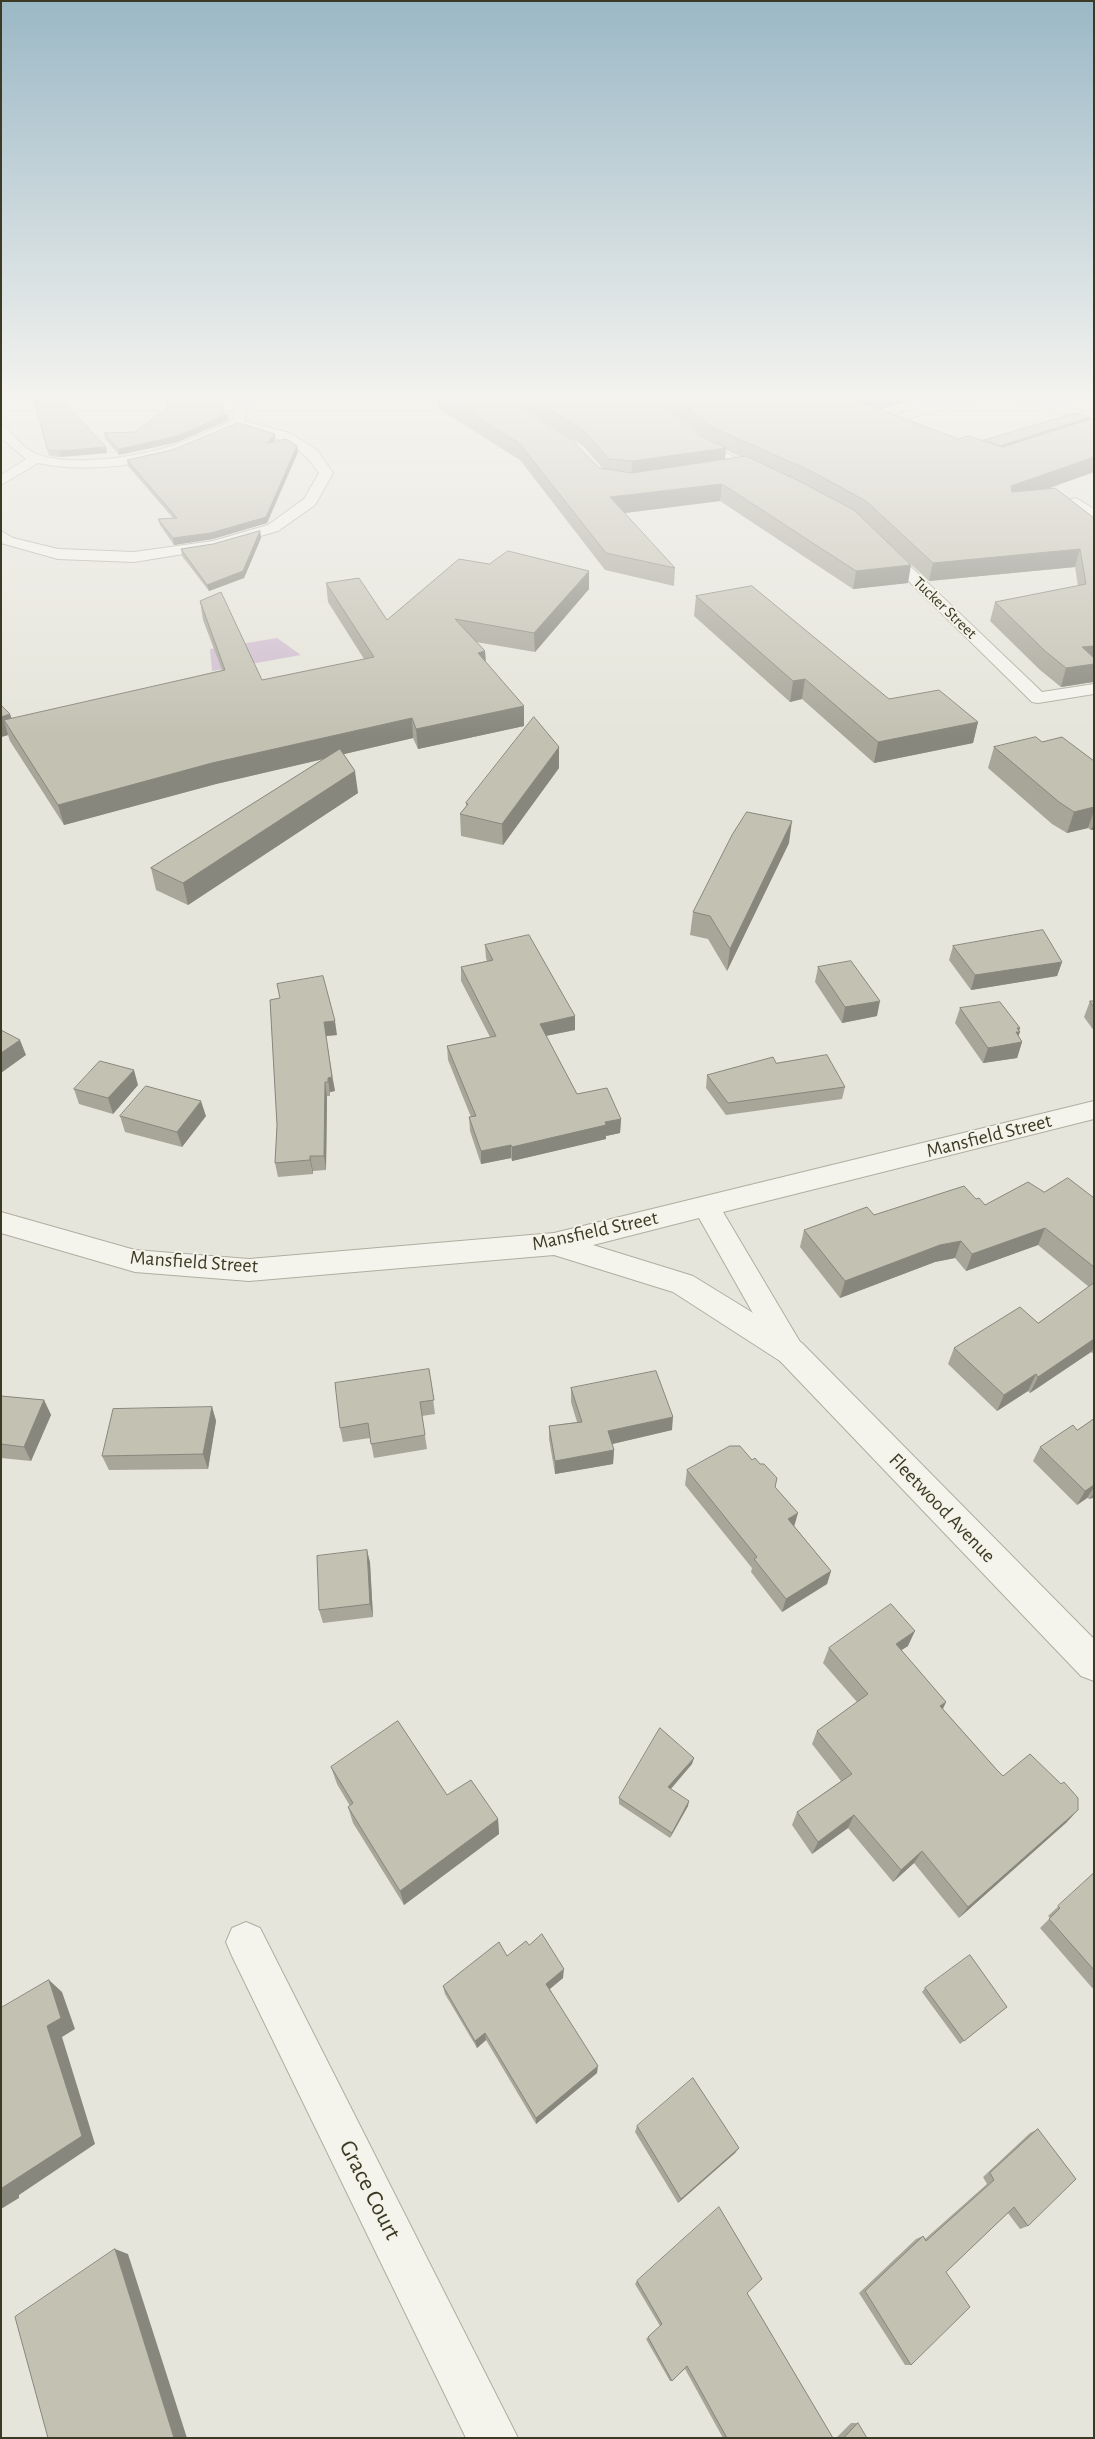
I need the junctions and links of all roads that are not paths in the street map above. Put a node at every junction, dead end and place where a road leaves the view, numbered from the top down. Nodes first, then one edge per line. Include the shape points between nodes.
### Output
1 (300, 509) edge
2 (1, 535) edge
3 (871, 536) edge
4 (1094, 689) edge
5 (1094, 1110) edge
6 (706, 1206) junction
7 (1, 1222) edge
8 (554, 1244) junction
9 (791, 1352) junction
10 (1094, 1664) edge
11 (246, 1942) dead end
12 (493, 2438) edge

1 - 2 street via 273,528 214,545 134,557 58,554 8,541
3 - 4 street, Tucker Street via 1038,698
5 - 6 street, Mansfield Street
6 - 8 street, Mansfield Street
6 - 9 street, Fleetwood Avenue
7 - 8 street, Mansfield Street via 135,1261 248,1270
8 - 9 street, Fleetwood Avenue via 683,1284
9 - 10 street, Fleetwood Avenue
11 - 12 street, Grace Court

